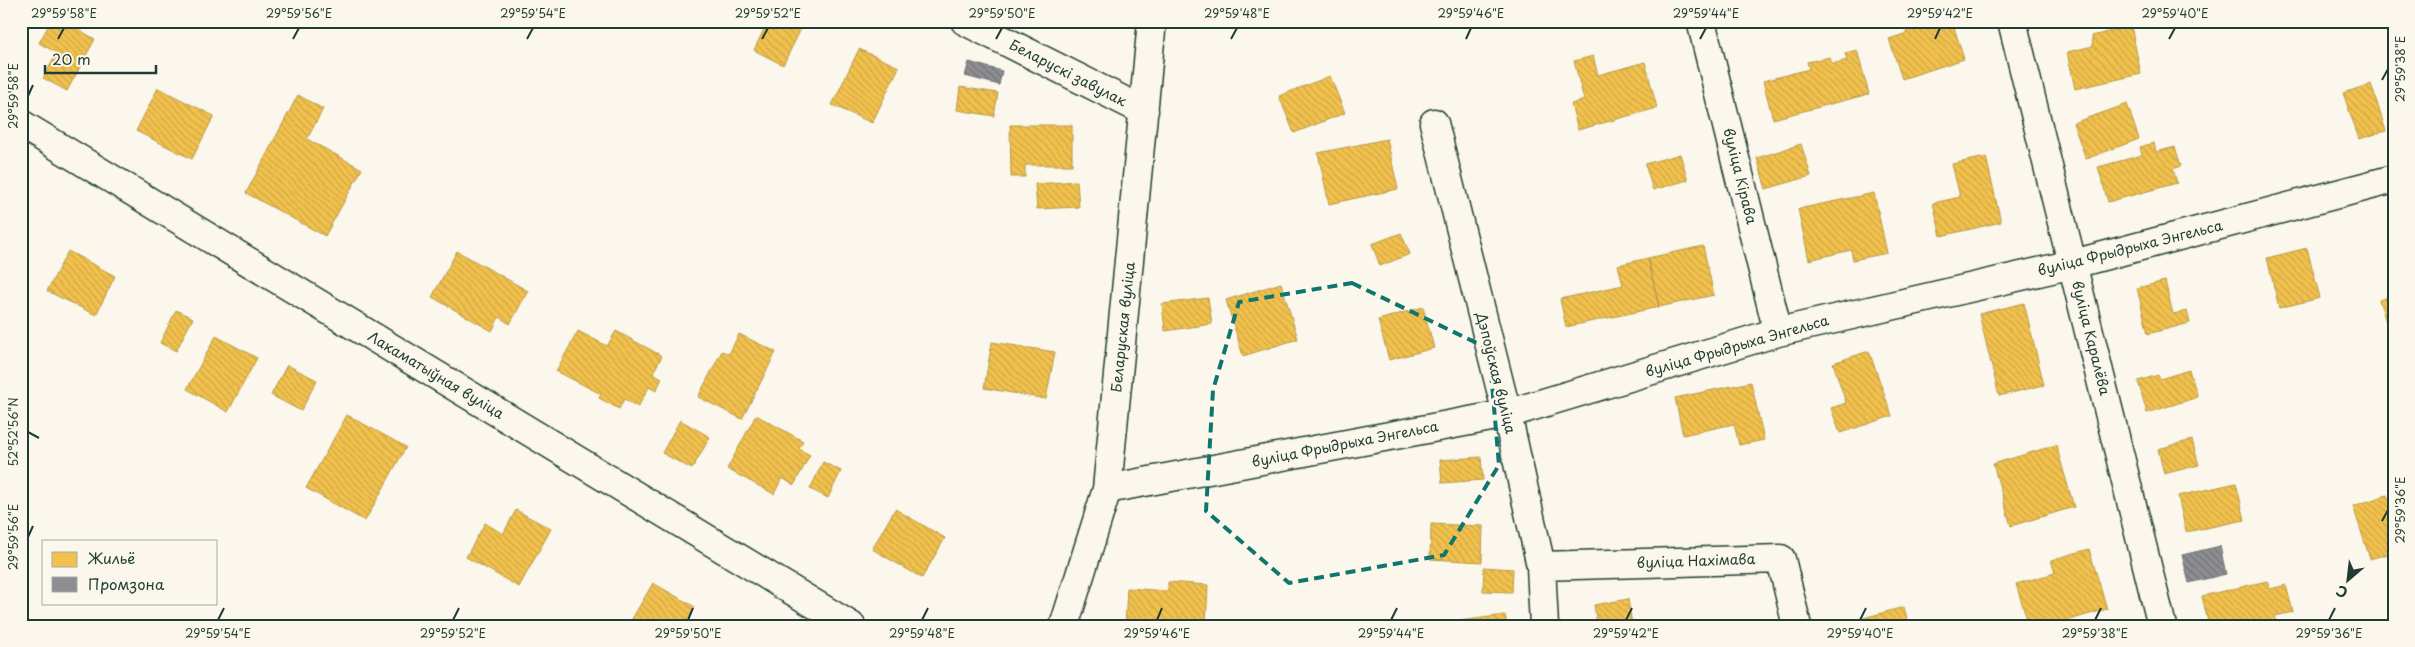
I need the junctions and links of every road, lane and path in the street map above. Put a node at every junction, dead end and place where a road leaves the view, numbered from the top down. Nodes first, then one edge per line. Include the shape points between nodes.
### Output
1 (964, 21) edge
2 (1152, 21) edge
3 (1701, 21) edge
4 (2012, 21) edge
5 (1144, 111) junction
6 (1434, 123) dead end
7 (21, 124) edge
8 (2394, 179) edge
9 (2073, 264) junction
10 (1778, 332) junction
11 (1507, 414) junction
12 (1107, 489) junction
13 (1541, 566) junction
14 (851, 626) edge
15 (1064, 626) edge
16 (1544, 626) edge
17 (1797, 626) edge
18 (2162, 626) edge

1 - 5 street, Беларускі завулак
2 - 5 street, Беларуская вуліца
3 - 10 street, вуліца Кірава
4 - 9 street, вуліца Каралёва
5 - 12 street, Беларуская вуліца
6 - 11 street, Дэпоўская вуліца
7 - 14 street, Лакаматыўная вуліца
8 - 9 street, вуліца Фрыдрыха Энгельса
9 - 10 street, вуліца Фрыдрыха Энгельса
9 - 18 street, вуліца Каралёва
10 - 11 street, вуліца Фрыдрыха Энгельса
11 - 12 street, вуліца Фрыдрыха Энгельса
11 - 13 street, Дэпоўская вуліца
12 - 15 street, Беларуская вуліца
13 - 16 street, Дэпоўская вуліца
13 - 17 street, вуліца Нахімава via 1781,558

